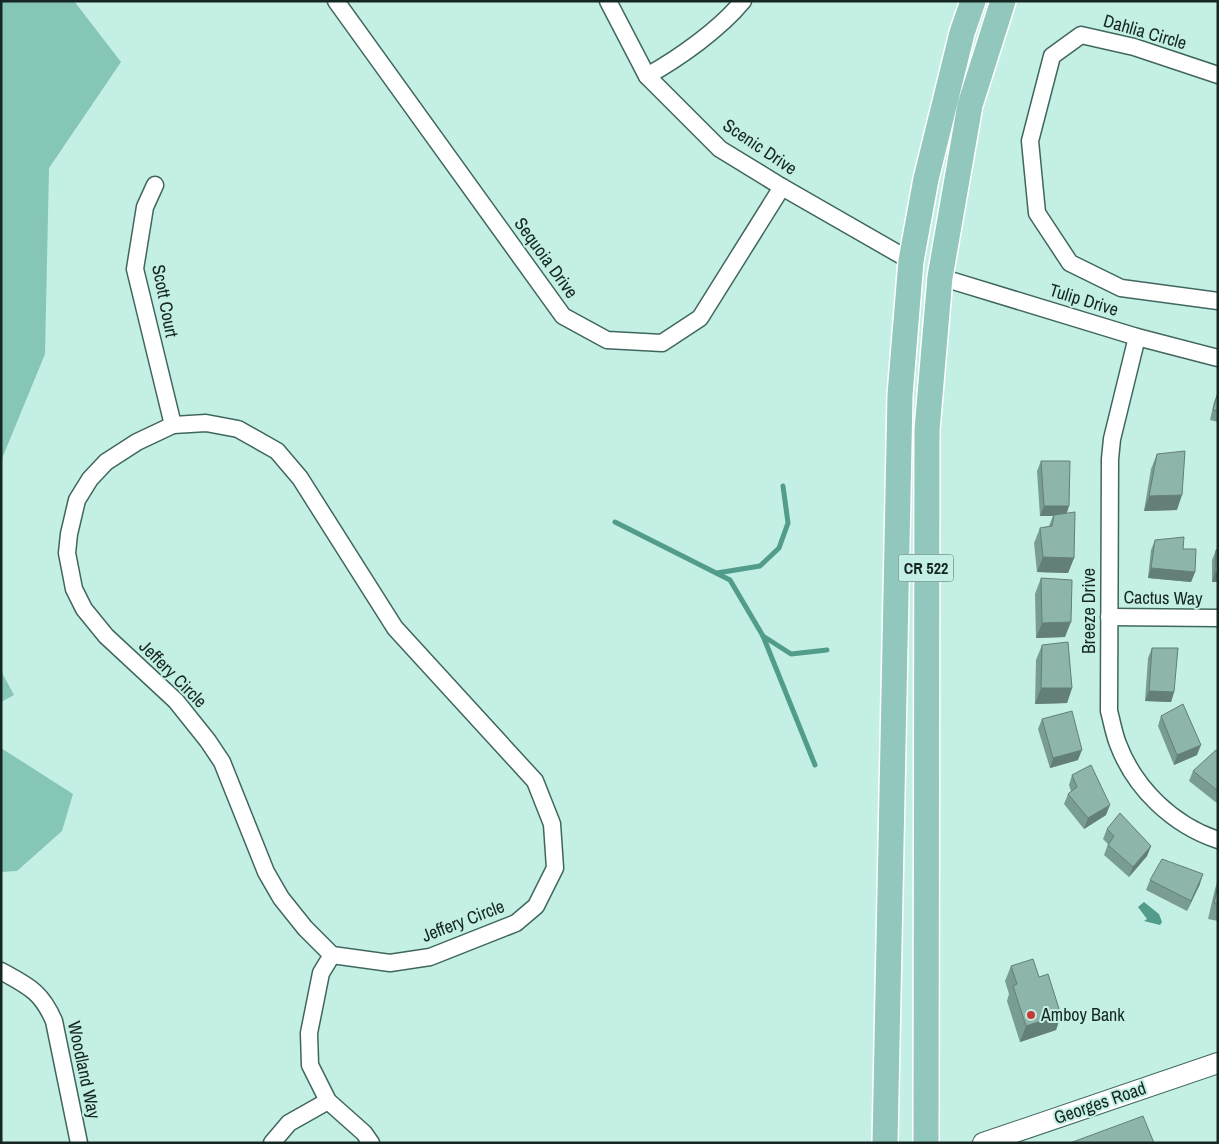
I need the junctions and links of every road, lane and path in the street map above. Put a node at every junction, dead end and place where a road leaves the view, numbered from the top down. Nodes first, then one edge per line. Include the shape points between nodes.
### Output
1 (336, 1) edge
2 (608, 1) edge
3 (743, 1) edge
4 (973, 1) edge
5 (1003, 1) edge
6 (1218, 75) edge
7 (647, 76) junction
8 (155, 185) dead end
9 (782, 188) junction
10 (911, 261) junction
11 (940, 277) junction
12 (1218, 302) edge
13 (1138, 337) junction
14 (1218, 358) edge
15 (173, 425) junction
16 (1109, 617) junction
17 (1218, 618) edge
18 (1218, 840) edge
19 (332, 955) junction
20 (1, 971) edge
21 (1218, 1063) edge
22 (328, 1102) junction
23 (79, 1143) edge
24 (272, 1143) edge
25 (371, 1143) edge
26 (885, 1143) edge
27 (926, 1143) edge
28 (982, 1143) edge

1 - 9 street, Sequoia Drive via 563,316 607,340 662,343 700,318
2 - 7 street, Scenic Drive
3 - 7 street via 732,14
4 - 10 main road, CR 522 via 926,179
5 - 11 main road, CR 522 via 970,105
6 - 12 street, Dahlia Circle via 1134,47 1081,35 1052,56 1030,141 1037,214 1070,263 1121,288
7 - 9 street, Scenic Drive via 720,148
8 - 15 street, Scott Court via 145,207 135,268
9 - 10 street, Scenic Drive
10 - 26 main road, CR 522 via 900,396
11 - 13 street, Tulip Drive
11 - 27 main road, CR 522 via 926,430
13 - 14 street, Tulip Drive
13 - 16 street, Breeze Drive via 1112,439
15 - 19 street, Jeffery Circle via 137,442 106,462 77,500 67,554 74,589 106,636 176,701 208,741 222,762 266,872 281,898
15 - 19 street, Jeffery Circle via 206,423 238,429 277,451 300,478 395,628 535,781 552,824 555,868 536,906 516,923 430,958 390,963
16 - 17 street, Cactus Way
16 - 18 street, Breeze Drive via 1110,711 1118,744 1136,779 1170,816 1199,834
19 - 22 street via 321,973 309,1032 310,1065
20 - 23 street, Woodland Way via 40,994 49,1008
21 - 28 street, Georges Road
22 - 24 street via 289,1123
22 - 25 street

